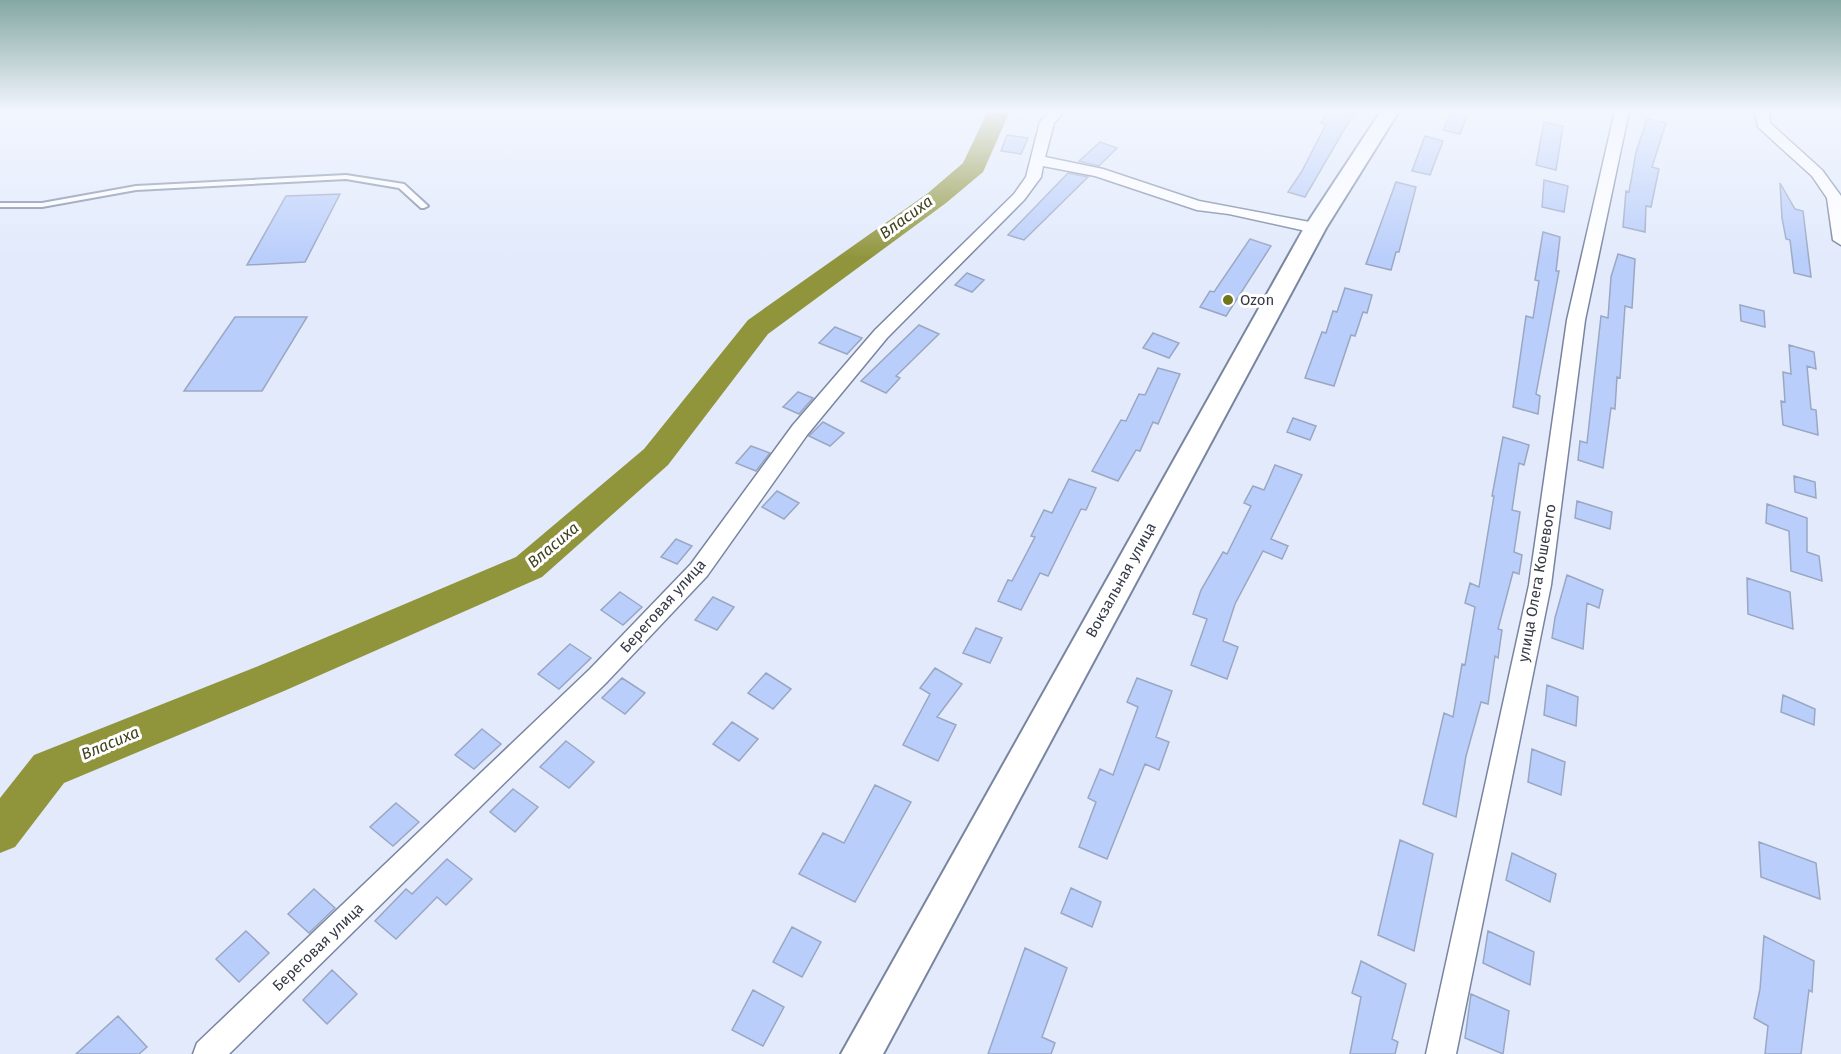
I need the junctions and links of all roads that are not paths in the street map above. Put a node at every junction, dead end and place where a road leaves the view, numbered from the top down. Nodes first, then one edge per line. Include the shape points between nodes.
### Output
1 (1037, 160) joint
2 (1358, 160) edge
3 (1611, 160) edge
4 (1802, 160) edge
5 (0, 205) edge
6 (424, 206) dead end
7 (1315, 228) junction
8 (1841, 240) edge
9 (208, 1054) edge
10 (861, 1054) edge
11 (1441, 1054) edge

1 - 7 street via 1098,172 1197,205
1 - 9 street, Береговая улица via 1033,177 1018,198 881,334 800,430 699,570 598,676
2 - 7 street, Вокзальная улица
3 - 11 street, улица Олега Кошевого via 1576,320 1540,585
4 - 8 street via 1835,198
5 - 6 lane via 42,205 136,188 346,177 401,186
7 - 10 street, Вокзальная улица

